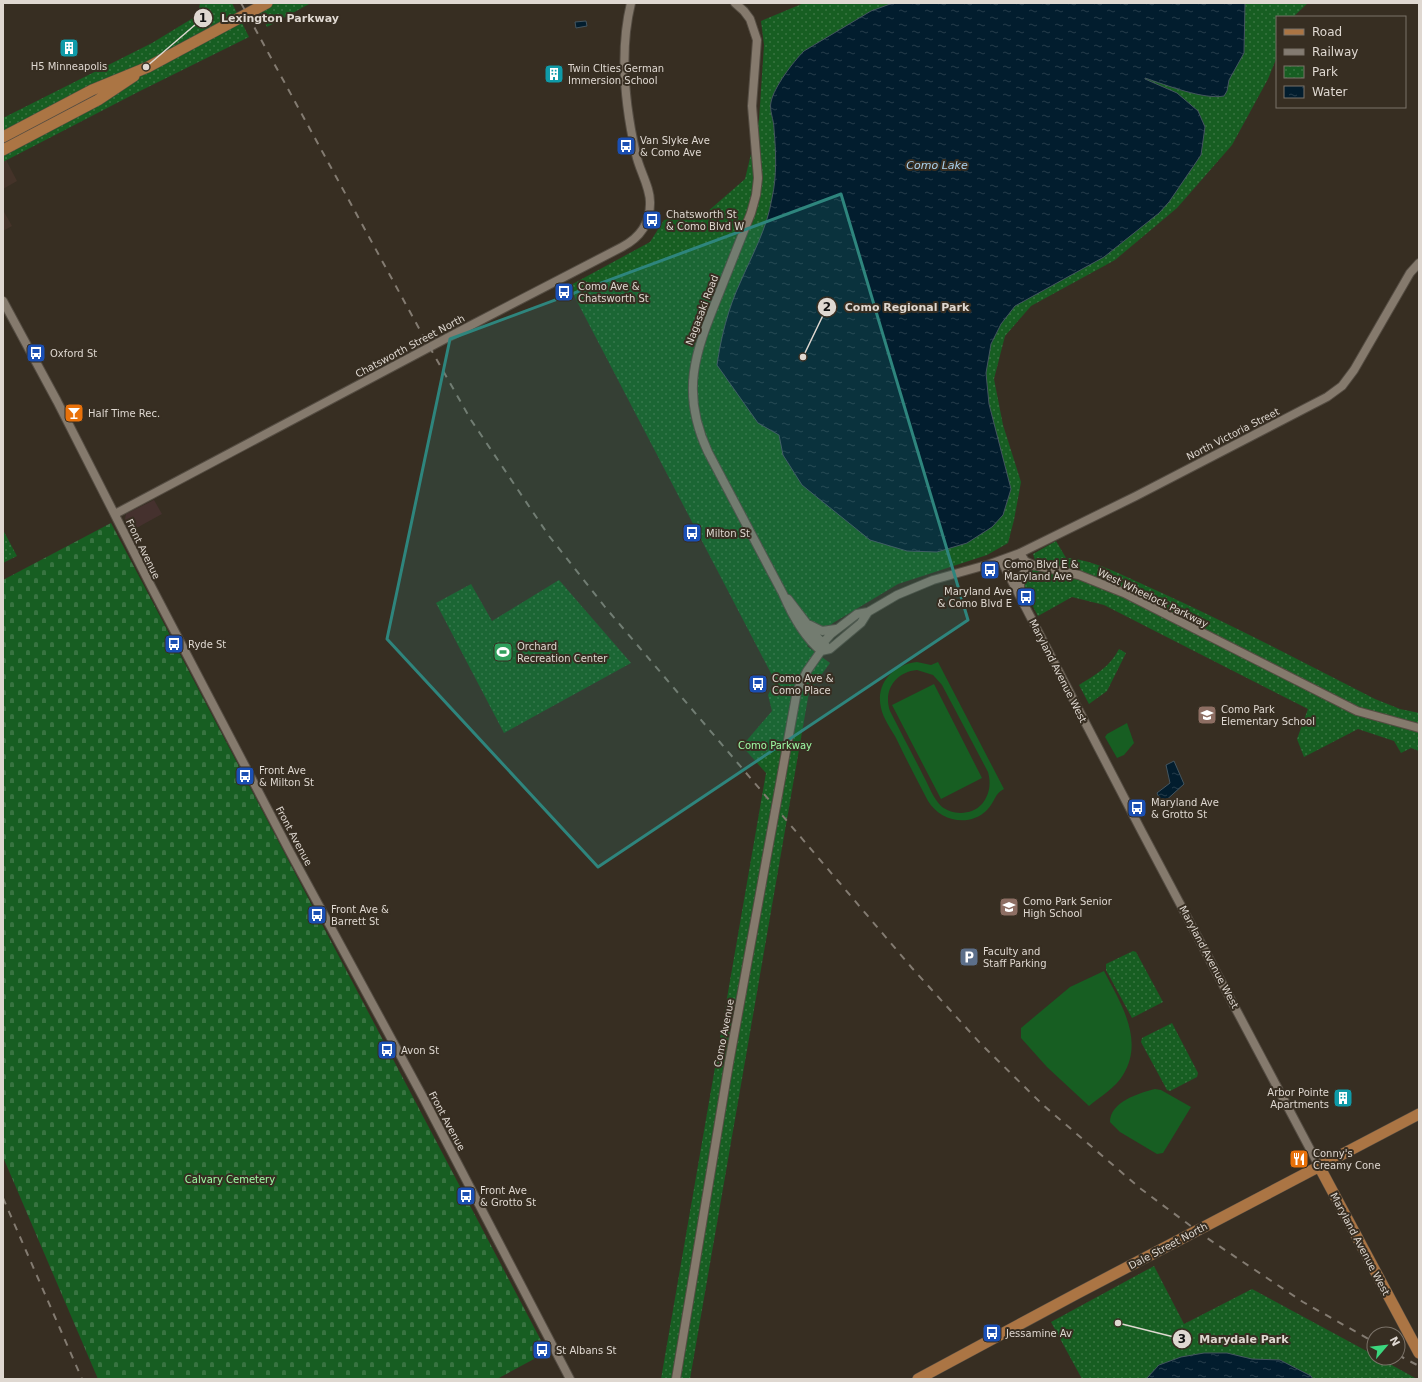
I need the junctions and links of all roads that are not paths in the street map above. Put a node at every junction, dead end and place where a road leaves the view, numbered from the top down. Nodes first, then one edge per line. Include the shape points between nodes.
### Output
1 (267, 3) edge
2 (631, 3) edge
3 (735, 3) edge
4 (148, 67) junction
5 (3, 137) edge
6 (3, 150) edge
7 (1419, 263) edge
8 (3, 301) edge
9 (115, 514) junction
10 (1020, 553) junction
11 (1001, 560) junction
12 (1031, 564) junction
13 (783, 594) junction
14 (1020, 597) junction
15 (868, 612) junction
16 (806, 622) junction
17 (839, 628) junction
18 (822, 647) junction
19 (1419, 728) edge
20 (1419, 1114) edge
21 (1319, 1166) junction
22 (1419, 1353) edge
23 (570, 1379) edge
24 (676, 1379) edge
25 (918, 1379) edge

1 - 4 main road
2 - 9 street, Chatsworth Street North via 625,42 625,78 636,156 650,203 645,227 631,242
3 - 13 street, Nagasaki Road via 750,19 757,40 752,106 758,169 756,195 751,214 700,341 692,385 696,419 703,442
4 - 5 main road via 92,90
4 - 6 main road via 98,100
7 - 10 street, North Victoria Street via 1410,273 1354,370 1342,386 1327,397
8 - 9 street, Front Avenue
9 - 23 street, Front Avenue via 150,586 424,1099
10 - 11 street, North Victoria Street
10 - 12 street via 1025,561
11 - 14 street, Maryland Avenue West
11 - 15 street, North Victoria Street via 911,589
12 - 14 street via 1020,578
12 - 19 street, West Wheelock Parkway via 1101,583 1357,710
13 - 16 street
13 - 18 street via 790,612 811,643
14 - 21 street, Maryland Avenue West
15 - 17 street, Como Avenue via 857,614
15 - 18 street via 830,649
16 - 17 street via 822,631
16 - 18 street
17 - 18 street, Como Avenue
18 - 24 street, Como Avenue via 797,691 729,1063
20 - 21 main road, Dale Street North
21 - 22 main road, Maryland Avenue West
21 - 25 main road, Dale Street North

